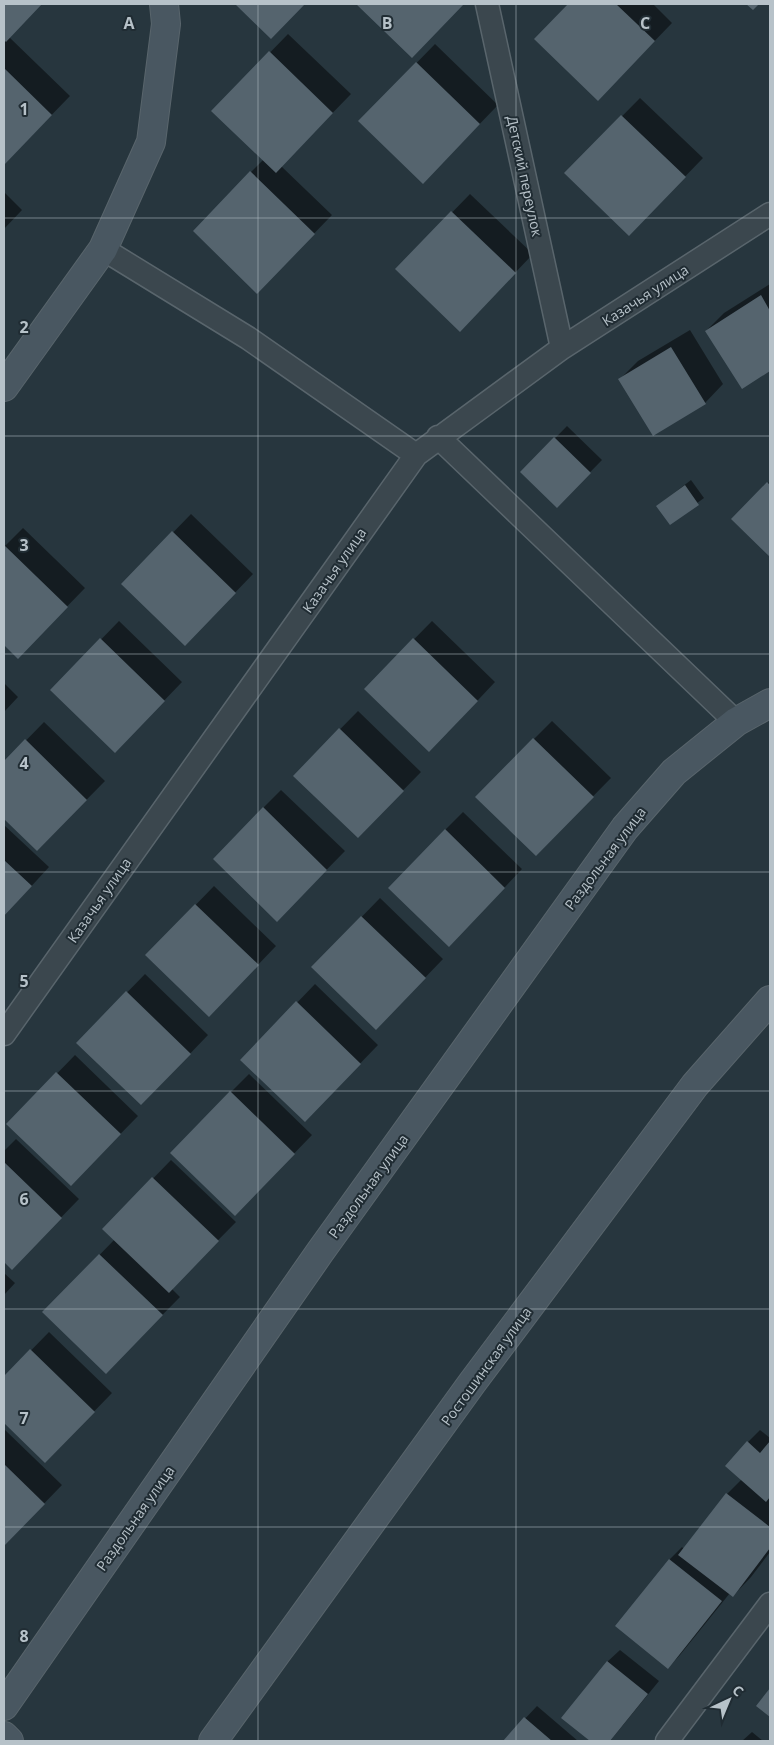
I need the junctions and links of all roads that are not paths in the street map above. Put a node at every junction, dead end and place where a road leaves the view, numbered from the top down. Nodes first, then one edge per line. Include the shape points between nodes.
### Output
1 (164, 4) edge
2 (487, 4) edge
3 (770, 214) edge
4 (103, 249) junction
5 (562, 348) junction
6 (4, 387) edge
7 (438, 437) junction
8 (416, 455) junction
9 (770, 704) edge
10 (736, 722) junction
11 (770, 1000) edge
12 (4, 1034) edge
13 (770, 1604) edge
14 (4, 1706) edge
15 (4, 1736) edge
16 (9, 1741) edge
17 (213, 1741) edge
18 (667, 1741) edge

1 - 4 main road via 166,24 151,142
2 - 5 street, Детский переулок
3 - 5 street, Казачья улица
4 - 6 main road
4 - 8 street via 248,338
5 - 7 street, Казачья улица
7 - 8 street, Казачья улица
7 - 10 street
8 - 12 street, Казачья улица
9 - 10 main road, Раздольная улица
10 - 14 main road, Раздольная улица via 674,772 625,828 320,1252
11 - 17 main road, Ростошинская улица via 695,1085 472,1383
13 - 18 street
15 - 16 main road

